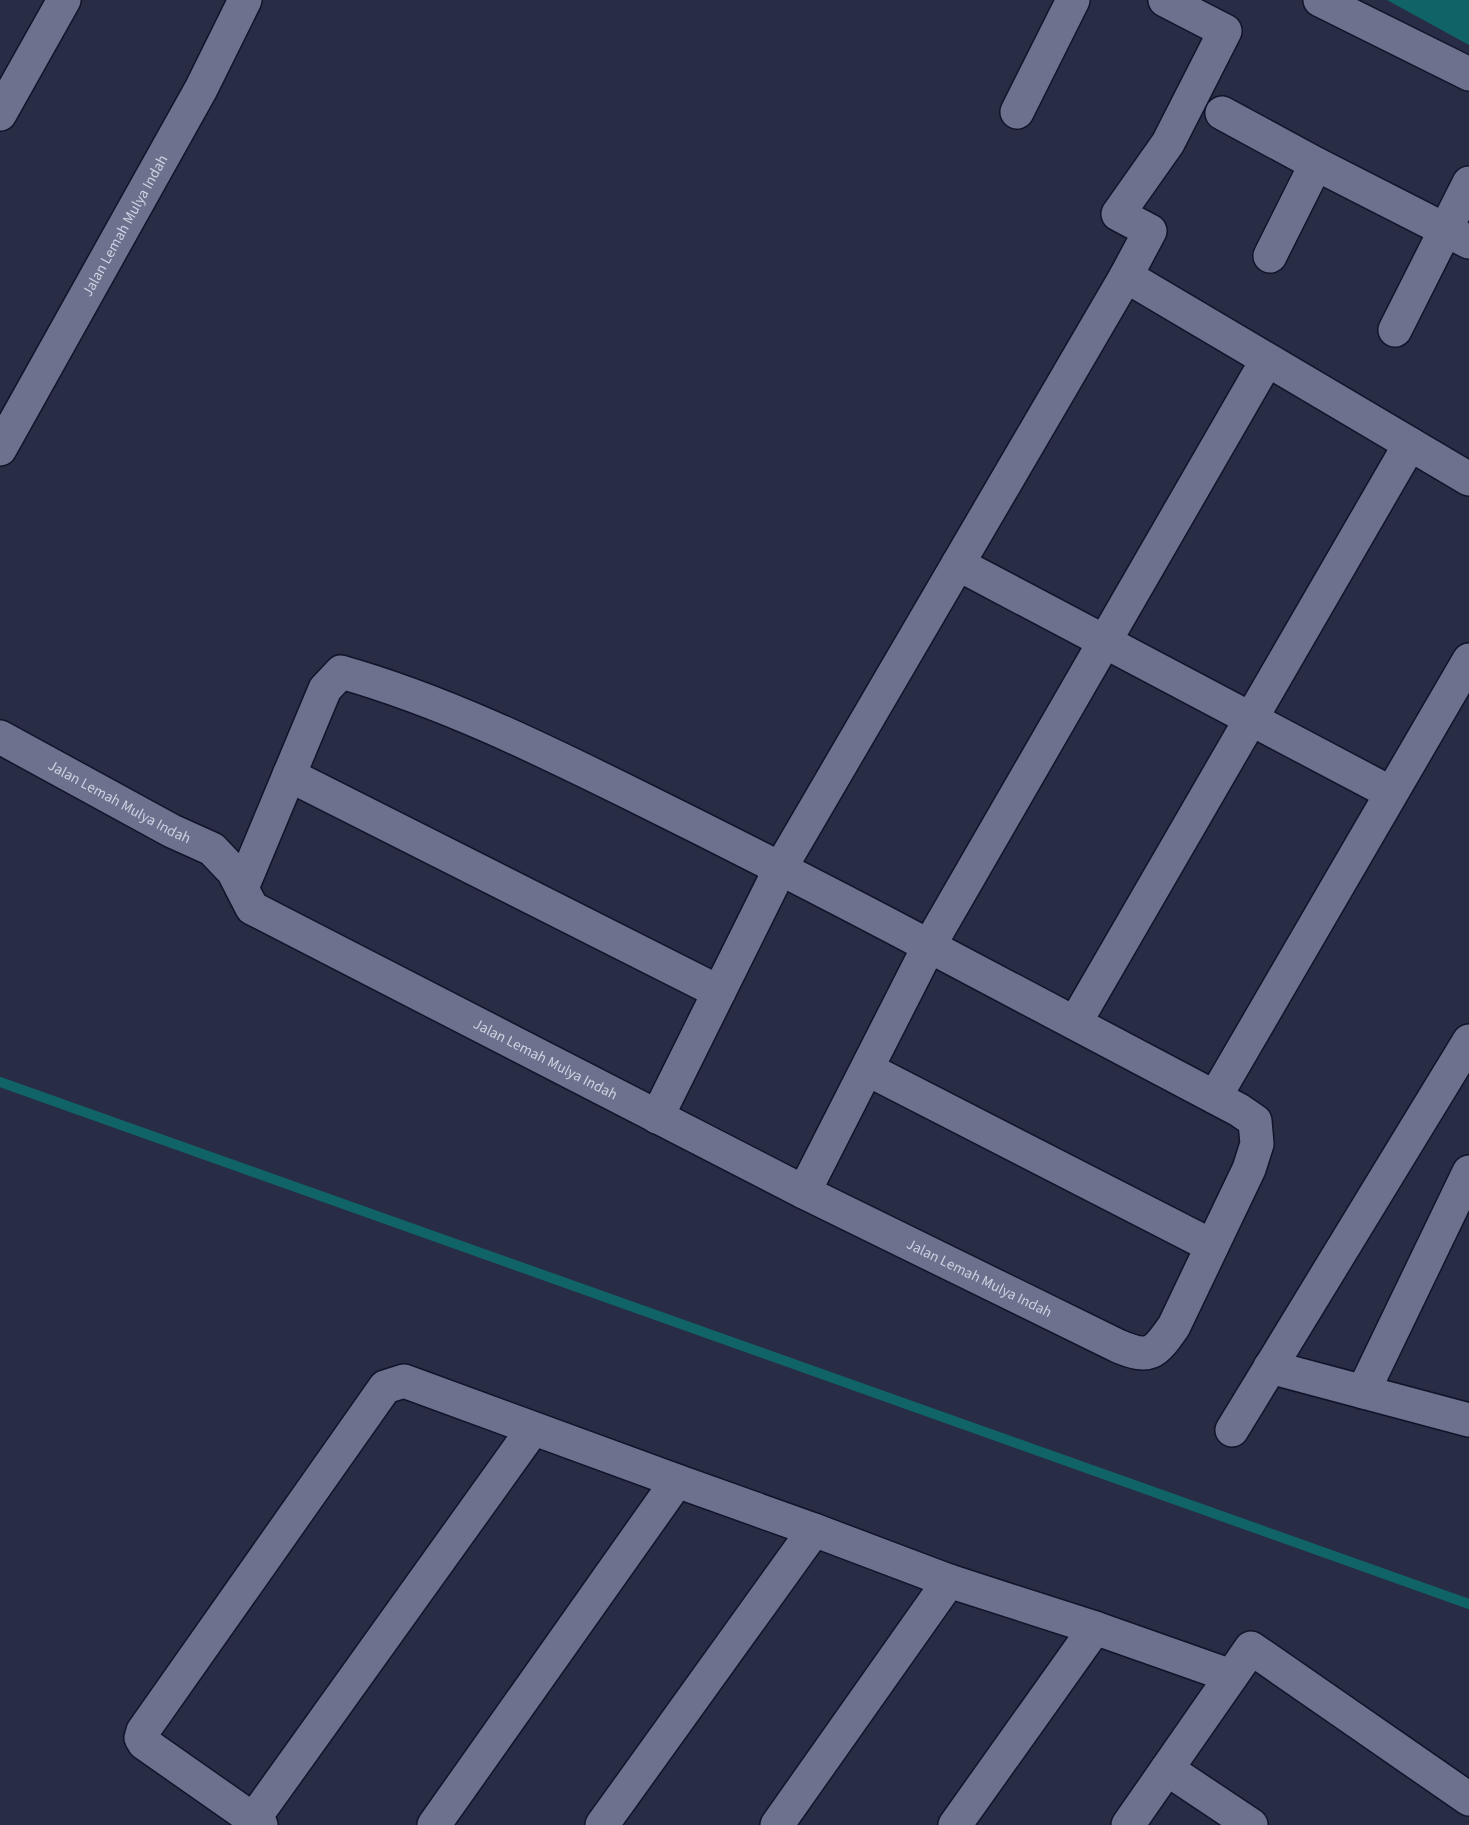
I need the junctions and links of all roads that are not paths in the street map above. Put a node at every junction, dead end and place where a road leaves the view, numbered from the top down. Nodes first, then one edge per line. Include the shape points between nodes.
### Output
1 (64, 0) edge
2 (245, 0) edge
3 (1073, 0) edge
4 (1165, 0) edge
5 (1320, 0) edge
6 (1469, 74) edge
7 (1017, 112) dead end
8 (1222, 112) dead end
9 (0, 114) edge
10 (1316, 164) junction
11 (1469, 183) edge
12 (1457, 236) edge
13 (1270, 256) dead end
14 (1126, 276) junction
15 (1395, 330) dead end
16 (1267, 360) junction
17 (1410, 444) junction
18 (0, 449) edge
19 (1469, 479) edge
20 (958, 564) junction
21 (1105, 640) junction
22 (1469, 660) edge
23 (1251, 717) junction
24 (0, 737) edge
25 (289, 775) junction
26 (1391, 794) junction
27 (781, 867) junction
28 (242, 888) junction
29 (929, 946) junction
30 (719, 992) junction
31 (1075, 1023) junction
32 (1469, 1041) edge
33 (867, 1069) junction
34 (1215, 1097) junction
35 (657, 1117) junction
36 (1469, 1172) edge
37 (804, 1192) junction
38 (1212, 1246) junction
39 (1270, 1368) junction
40 (1363, 1392) junction
41 (1469, 1420) edge
42 (533, 1429) junction
43 (1232, 1430) dead end
44 (677, 1481) junction
45 (814, 1530) junction
46 (949, 1581) junction
47 (1095, 1628) junction
48 (1231, 1677) junction
49 (1167, 1769) junction
50 (1469, 1799) edge
51 (257, 1822) edge
52 (434, 1825) edge
53 (602, 1825) edge
54 (777, 1825) edge
55 (955, 1825) edge
56 (1128, 1825) edge
57 (1251, 1825) edge

1 - 9 street
2 - 18 street, Jalan Lemah Mulya Indah via 201,89
3 - 7 street
4 - 14 street via 1225,31 1168,142 1118,214 1150,231
5 - 6 street
8 - 10 street
10 - 12 street
10 - 13 street
11 - 12 street
12 - 15 street
14 - 16 street
14 - 20 street
16 - 17 street
16 - 21 street
17 - 19 street
17 - 23 street
20 - 21 street
20 - 27 street
21 - 23 street
21 - 29 street
22 - 26 street
23 - 26 street
23 - 31 street
24 - 28 street, Jalan Lemah Mulya Indah via 212,849 233,871
25 - 27 street via 325,689 341,672 522,740
25 - 28 street
25 - 30 street
26 - 34 street
27 - 29 street
27 - 30 street
28 - 35 street, Jalan Lemah Mulya Indah via 252,908
29 - 31 street
29 - 33 street
30 - 35 street
31 - 34 street
32 - 39 street
33 - 37 street
33 - 38 street
34 - 38 street, Jalan Lemah Mulya Indah via 1255,1121 1257,1144
35 - 37 street, Jalan Lemah Mulya Indah
36 - 40 street
37 - 38 street, Jalan Lemah Mulya Indah via 1138,1355 1159,1348 1174,1326
39 - 40 street
39 - 43 street
40 - 41 street
42 - 44 street
42 - 51 street
42 - 51 street via 404,1381 385,1387 143,1731 144,1743
44 - 45 street
44 - 52 street
45 - 46 street
45 - 53 street
46 - 47 street
46 - 54 street
47 - 48 street
47 - 55 street
48 - 49 street
48 - 50 street via 1251,1648
49 - 56 street
49 - 57 street

